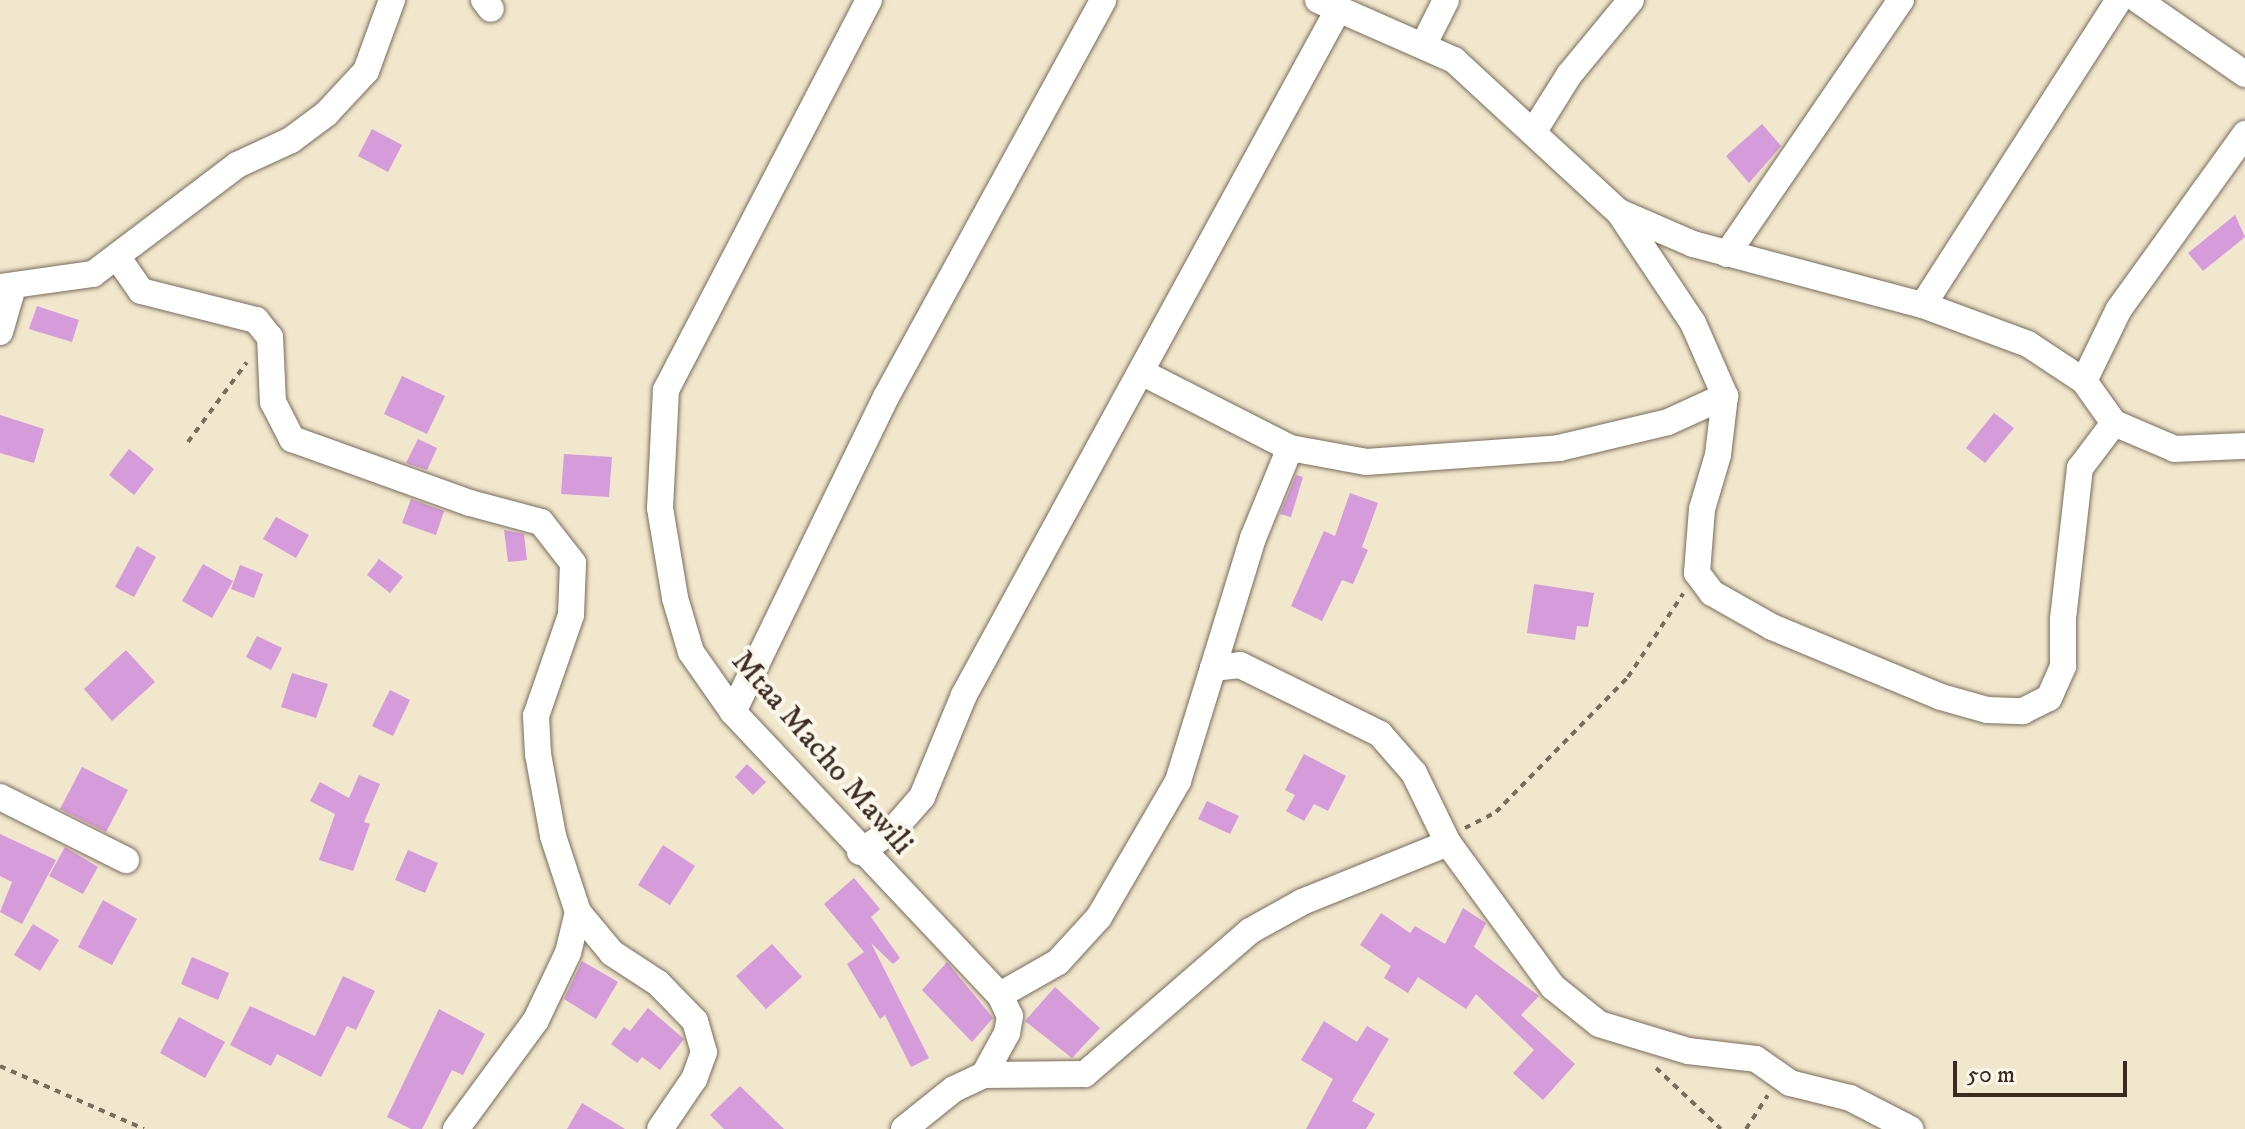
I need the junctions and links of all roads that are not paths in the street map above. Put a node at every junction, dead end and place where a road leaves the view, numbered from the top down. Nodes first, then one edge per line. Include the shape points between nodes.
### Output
1 (392, 0) edge
2 (869, 0) edge
3 (1103, 0) edge
4 (1446, 0) edge
5 (1631, 0) edge
6 (1901, 0) edge
7 (2119, 0) edge
8 (2138, 0) edge
9 (1328, 5) edge
10 (1424, 44) junction
11 (2245, 74) edge
12 (1534, 131) junction
13 (2245, 134) edge
14 (1619, 212) junction
15 (1727, 254) junction
16 (118, 258) junction
17 (6, 287) edge
18 (1923, 305) junction
19 (0, 332) edge
20 (1141, 372) junction
21 (2084, 381) junction
22 (1725, 396) junction
23 (2114, 423) junction
24 (2245, 446) edge
25 (1290, 448) junction
26 (1213, 668) junction
27 (733, 712) junction
28 (0, 797) edge
29 (1446, 835) junction
30 (860, 852) junction
31 (126, 860) dead end
32 (578, 912) junction
33 (1000, 995) junction
34 (984, 1075) junction
35 (456, 1129) edge
36 (660, 1129) edge
37 (904, 1129) edge
38 (1910, 1129) edge

1 - 16 street via 387,26 349,95 291,140 237,165
2 - 27 street, Mtaa Macho Mawili via 666,390 660,508 675,598 691,652
3 - 27 street via 886,397
4 - 10 street
5 - 12 street via 1569,75
6 - 15 street
7 - 18 street
8 - 11 street
9 - 10 street
9 - 20 street
10 - 12 street via 1454,60
12 - 14 street
13 - 21 street via 2119,309
14 - 15 street
14 - 22 street via 1693,323
15 - 18 street
16 - 17 street via 93,274
16 - 32 street via 141,291 256,320 270,337 273,402 292,439 470,503 541,522 573,563 571,615 536,716 553,836
17 - 19 street
18 - 21 street via 2028,344
20 - 25 street
20 - 30 street via 964,695 922,797 894,829
21 - 23 street
22 - 23 street via 1718,455 1702,509 1697,573 1712,593 1772,627 1941,697 1987,710 2023,711 2049,698 2063,666 2063,619 2080,468
22 - 25 street via 1668,422 1559,448 1366,462
23 - 24 street via 2175,449
25 - 26 street via 1253,538
26 - 29 street via 1240,665 1380,734 1414,773
26 - 33 street via 1178,781 1131,869 1099,917 1058,962
27 - 30 street, Mtaa Macho Mawili
28 - 31 street
29 - 34 street via 1250,931 1085,1074
29 - 38 street via 1553,987 1599,1024 1688,1051 1756,1059 1790,1083 1850,1098
30 - 33 street, Mtaa Macho Mawili
32 - 35 street via 568,953 536,1020
32 - 36 street via 612,953 658,983 695,1021 704,1052 694,1079
33 - 34 street via 1010,1016 1007,1033
34 - 37 street via 954,1089

